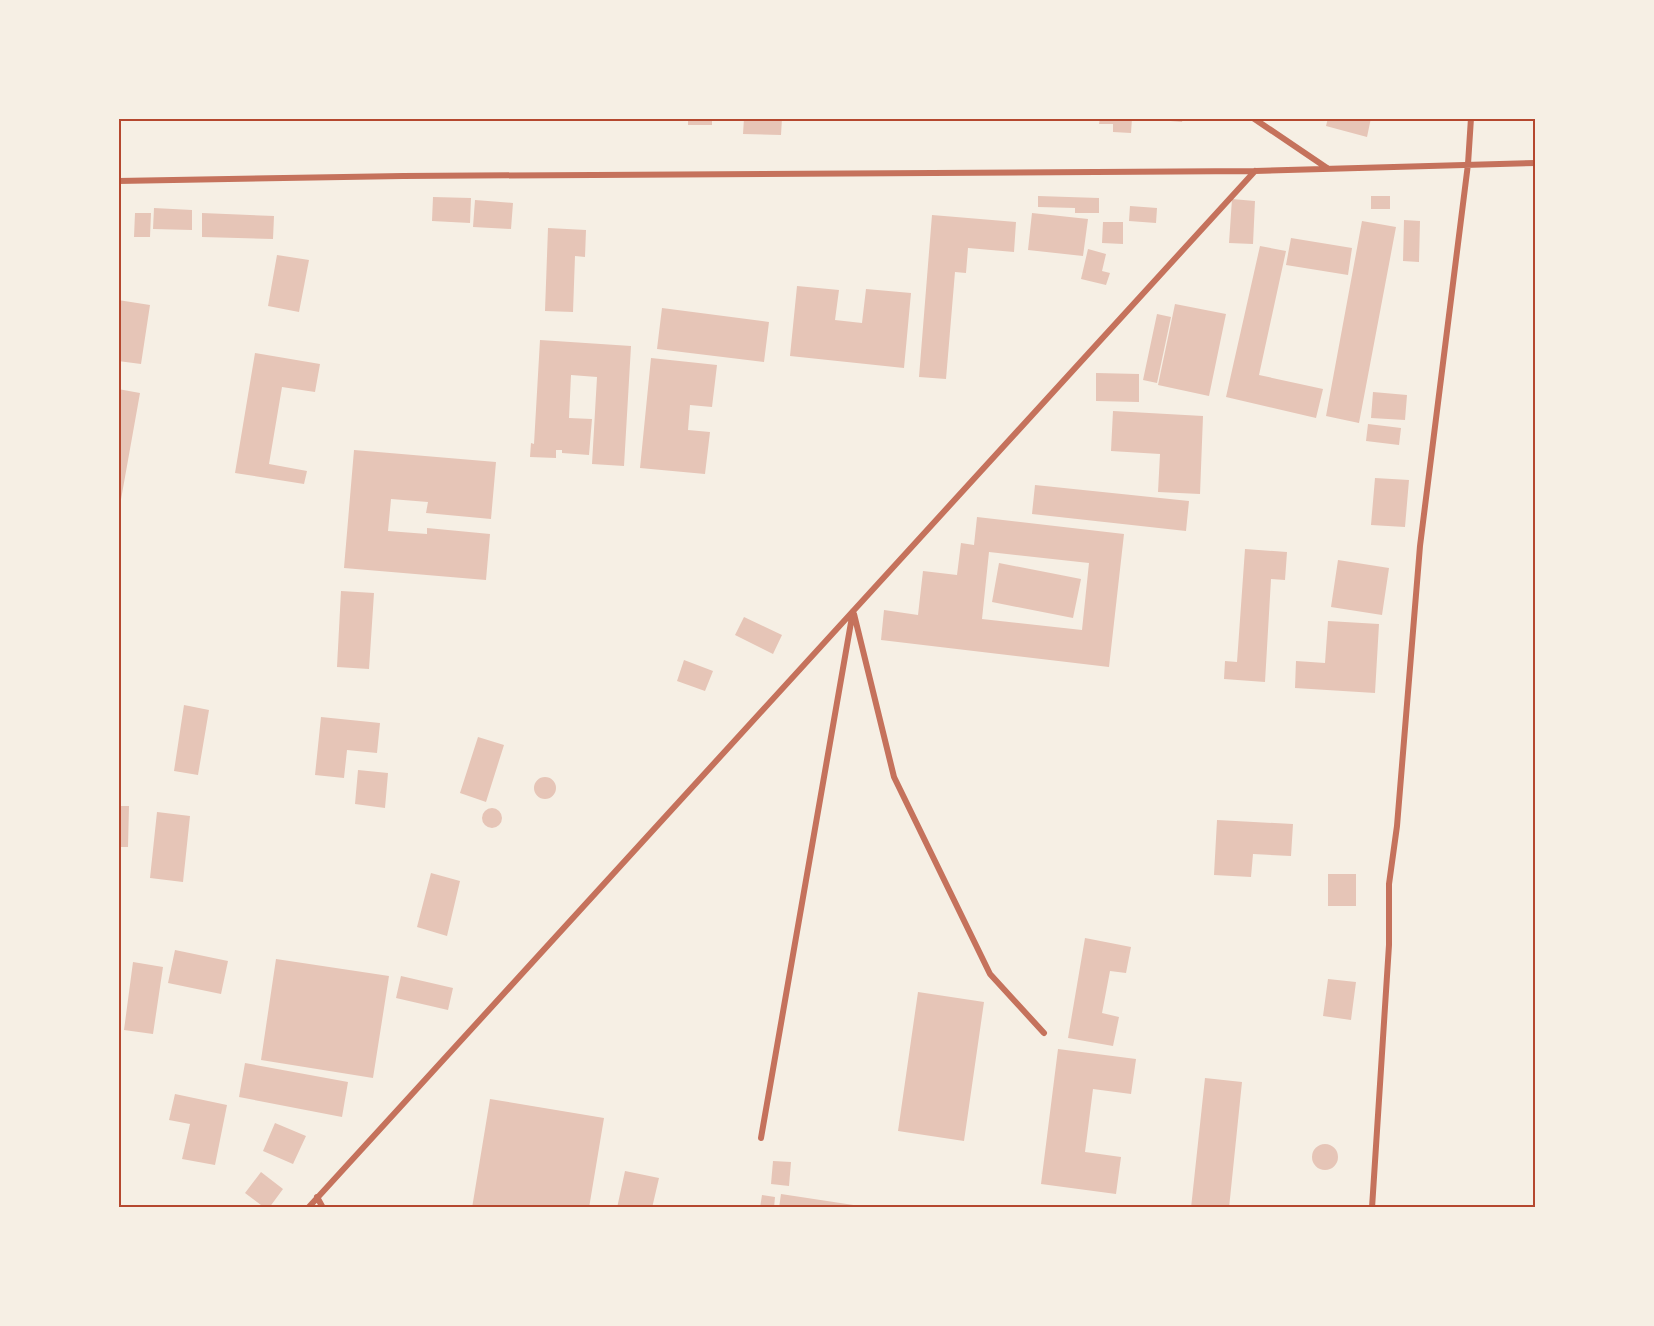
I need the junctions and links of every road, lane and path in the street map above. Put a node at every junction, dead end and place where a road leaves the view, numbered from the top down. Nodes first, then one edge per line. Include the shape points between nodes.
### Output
1 (1253, 118) edge
2 (1471, 118) edge
3 (1536, 163) edge
4 (1468, 164) junction
5 (1327, 168) junction
6 (1255, 171) junction
7 (118, 181) edge
8 (853, 611) junction
9 (1044, 1034) dead end
10 (761, 1138) dead end
11 (317, 1197) junction
12 (308, 1208) edge
13 (323, 1208) edge
14 (1372, 1208) edge

1 - 5 street
2 - 4 street
3 - 4 street
4 - 5 street
4 - 14 street via 1420,546 1389,884 1389,945
5 - 6 street
6 - 7 street
6 - 8 street
8 - 9 street via 894,777 990,974
8 - 10 street
8 - 11 street
11 - 12 street
11 - 13 street

